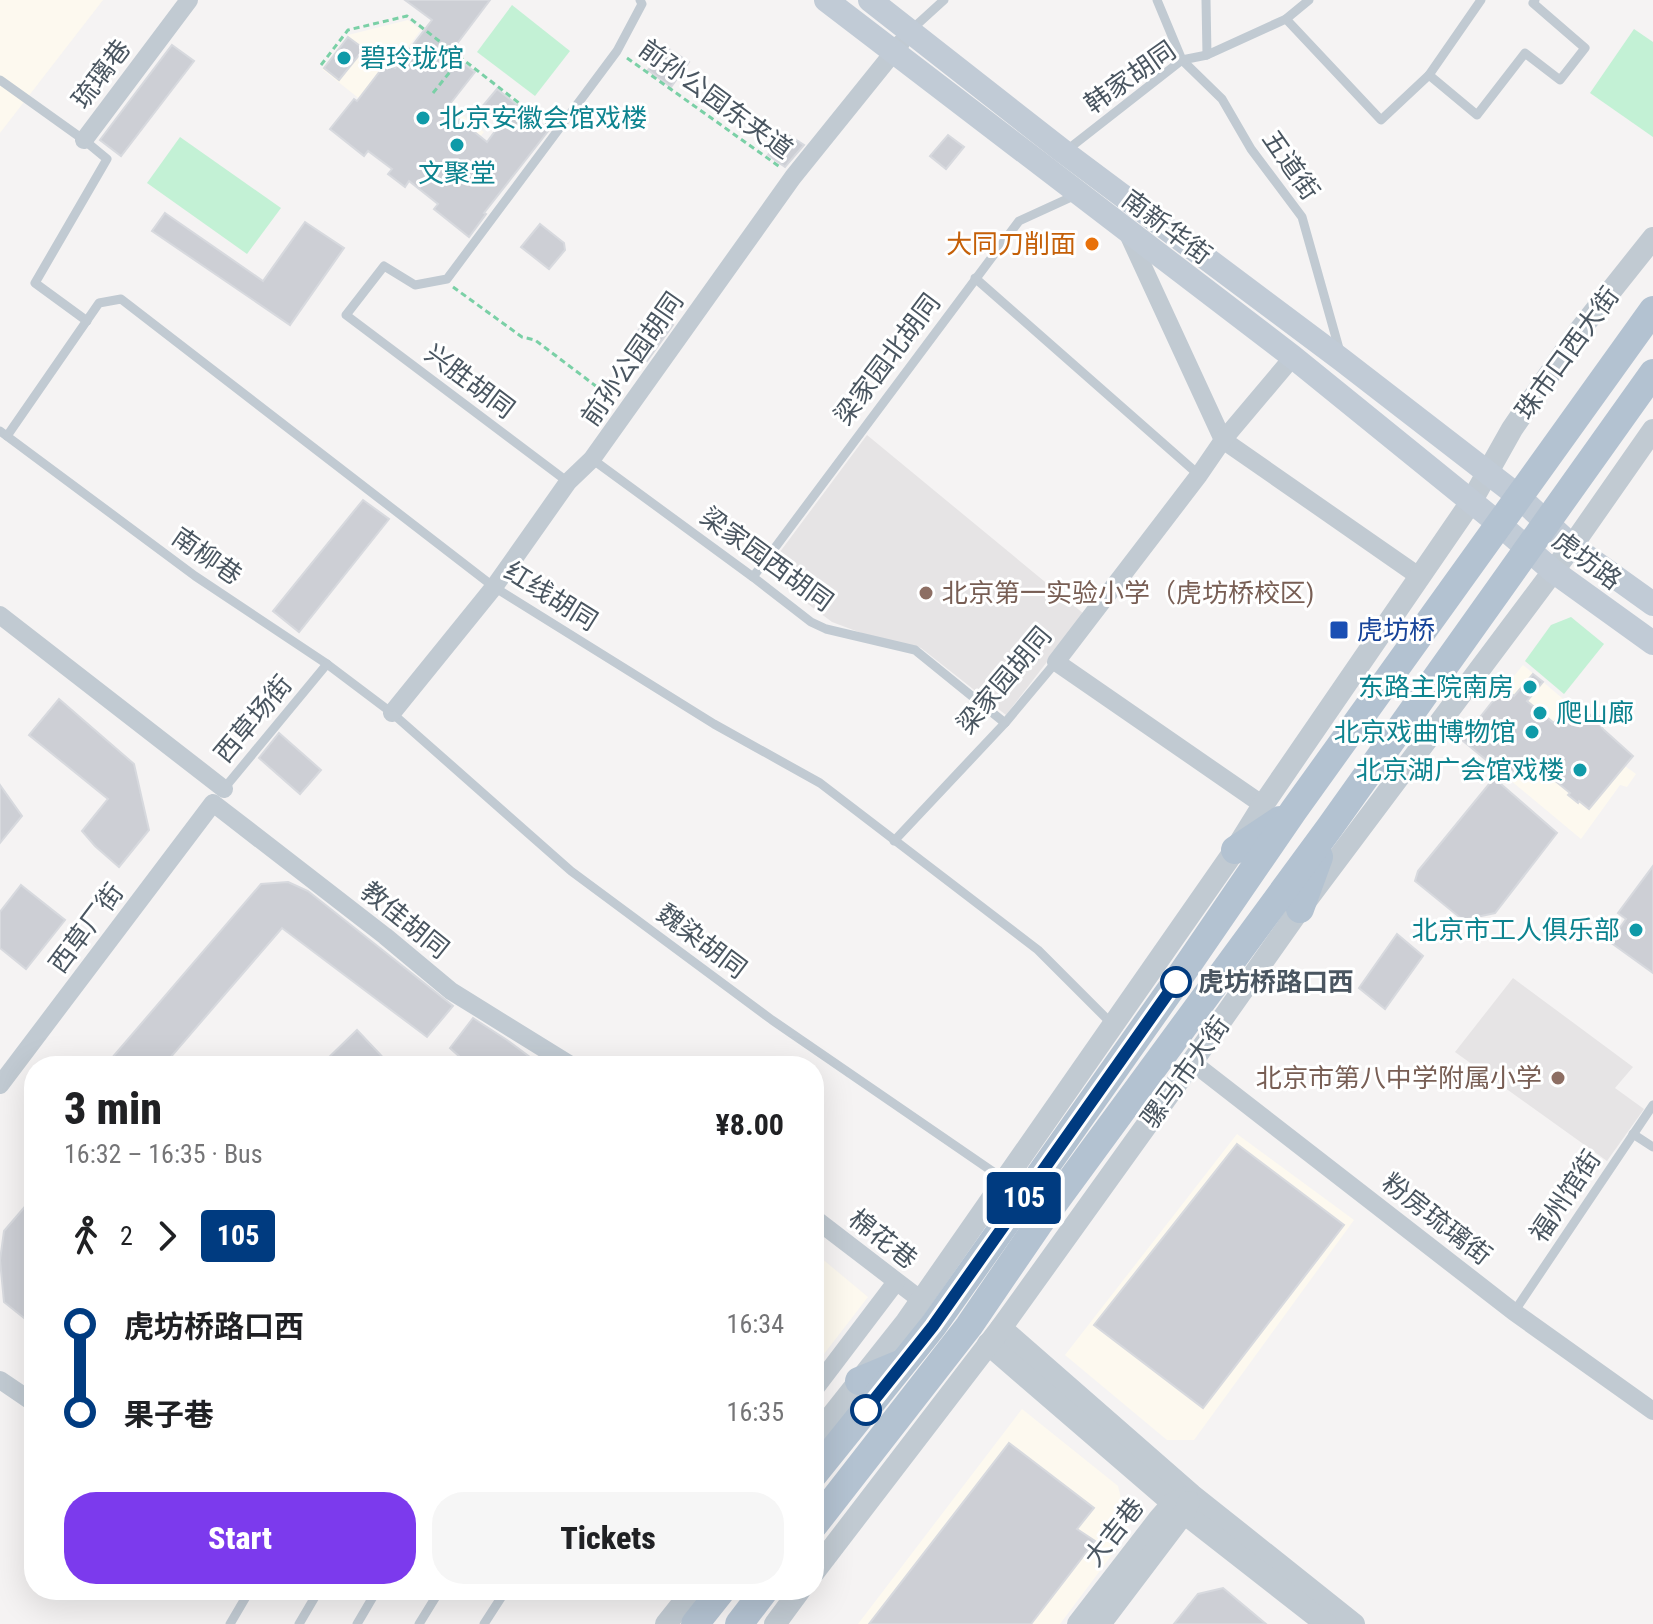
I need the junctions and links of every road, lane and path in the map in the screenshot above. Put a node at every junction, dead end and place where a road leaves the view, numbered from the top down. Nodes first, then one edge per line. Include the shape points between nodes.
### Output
1 (189, 0) edge
2 (826, 0) edge
3 (870, 0) edge
4 (944, 0) edge
5 (1157, 0) edge
6 (1206, 0) edge
7 (1309, 0) edge
8 (1481, 0) edge
9 (1535, 0) edge
10 (641, 2) edge
11 (1286, 19) junction
12 (910, 31) junction
13 (617, 51) junction
14 (895, 52) junction
15 (1207, 55) junction
16 (461, 57) junction
17 (1182, 60) junction
18 (321, 65) dead end
19 (1429, 75) junction
20 (0, 80) edge
21 (433, 93) dead end
22 (557, 133) junction
23 (84, 140) junction
24 (1064, 152) junction
25 (793, 177) junction
26 (1079, 194) junction
27 (1126, 231) junction
28 (1653, 238) edge
29 (975, 278) junction
30 (444, 280) junction
31 (1653, 310) edge
32 (87, 321) junction
33 (1293, 357) junction
34 (1342, 360) junction
35 (1653, 373) edge
36 (627, 410) junction
37 (1653, 430) edge
38 (3, 433) edge
39 (1223, 440) junction
40 (592, 459) junction
41 (1488, 474) junction
42 (1199, 475) junction
43 (568, 482) junction
44 (1518, 496) junction
45 (1471, 502) junction
46 (1546, 522) junction
47 (1499, 524) junction
48 (1572, 546) junction
49 (1527, 549) junction
50 (1553, 571) junction
51 (753, 577) junction
52 (1420, 577) junction
53 (494, 587) junction
54 (1653, 604) edge
55 (0, 615) edge
56 (1653, 643) edge
57 (1056, 662) junction
58 (327, 664) junction
59 (392, 713) junction
60 (1005, 723) junction
61 (218, 796) junction
62 (1263, 805) junction
63 (1294, 810) junction
64 (1330, 827) junction
65 (894, 841) junction
66 (1235, 850) junction
67 (1300, 909) junction
68 (1113, 1025) junction
69 (556, 1056) edge
70 (1192, 1062) junction
71 (0, 1085) edge
72 (1653, 1105) edge
73 (1633, 1134) junction
74 (1653, 1147) edge
75 (1005, 1180) junction
76 (824, 1226) edge
77 (896, 1282) junction
78 (921, 1300) junction
79 (1514, 1312) junction
80 (994, 1336) junction
81 (904, 1362) junction
82 (824, 1377) edge
83 (0, 1380) edge
84 (859, 1381) junction
85 (24, 1396) edge
86 (1653, 1411) edge
87 (824, 1425) edge
88 (824, 1462) edge
89 (1183, 1503) junction
90 (824, 1512) edge
91 (824, 1559) edge
92 (244, 1600) edge
93 (313, 1600) edge
94 (371, 1600) edge
95 (434, 1600) edge
96 (500, 1600) edge
97 (685, 1600) edge
98 (714, 1600) edge
99 (757, 1600) edge
100 (793, 1600) edge
101 (230, 1624) edge
102 (299, 1624) edge
103 (357, 1624) edge
104 (419, 1624) edge
105 (484, 1624) edge
106 (666, 1624) edge
107 (695, 1624) edge
108 (739, 1624) edge
109 (775, 1624) edge
110 (1078, 1624) edge
111 (1100, 1624) edge
112 (1326, 1624) edge
113 (1354, 1624) edge

1 - 23 street, 琉璃巷
2 - 14 main road, 南新华街
3 - 12 main road, 南新华街
4 - 12 lane
5 - 17 lane
6 - 15 lane
7 - 11 lane, 韩家胡同
8 - 19 lane
9 - 19 lane via 1585,48 1560,80 1525,53 1477,115
10 - 13 lane
11 - 15 lane, 韩家胡同
11 - 19 lane via 1381,120
12 - 14 street, 前孙公园胡同
12 - 24 main road, 南新华街
13 - 22 lane
13 - 25 path, 前孙公园东夹道
14 - 25 street, 前孙公园胡同
14 - 26 main road, 南新华街
15 - 17 lane, 韩家胡同
16 - 18 path via 407,16 348,30
16 - 21 path
16 - 22 path
17 - 24 lane, 韩家胡同
17 - 34 lane, 五道街 via 1222,99 1251,149 1302,217
20 - 23 lane
22 - 30 lane
23 - 32 lane via 107,159 35,283
24 - 34 main road, 南新华街
25 - 36 street, 前孙公园胡同
26 - 27 main road, 南新华街
26 - 29 lane, 梁家园北胡同 via 1019,221
27 - 33 main road, 南新华街
27 - 39 street
28 - 41 street, 珠市口西大街 via 1579,331
29 - 42 lane
29 - 51 lane, 梁家园北胡同
30 - 36 path
30 - 43 lane, 兴胜胡同 via 415,285 384,266 346,315
31 - 44 main road, 珠市口西大街
32 - 38 lane, 红线胡同
32 - 53 lane, 红线胡同 via 99,303 121,299
33 - 39 street, 梁家园胡同
33 - 45 main road, 南新华街
34 - 41 main road, 南新华街
35 - 46 main road
36 - 40 street, 前孙公园胡同
37 - 48 street
38 - 58 lane, 南柳巷 via 195,576
39 - 42 street, 梁家园胡同
39 - 52 street
40 - 43 street, 前孙公园胡同
40 - 51 lane, 梁家园西胡同
41 - 44 main road, 南新华街
41 - 45 street, 珠市口西大街
42 - 57 street, 梁家园胡同
43 - 53 street, 前孙公园胡同
44 - 46 main road, 虎坊路
44 - 47 main road, 珠市口西大街
45 - 47 main road, 南新华街
45 - 52 street
46 - 48 main road, 虎坊路
46 - 49 main road, 骡马市大街
47 - 49 main road, 虎坊路
47 - 63 main road
48 - 50 street, 骡马市大街
48 - 54 main road, 虎坊路
49 - 50 main road, 虎坊路
49 - 64 main road, 骡马市大街
50 - 56 main road, 虎坊路
50 - 67 street, 骡马市大街
51 - 60 lane, 梁家园西胡同 via 826,629 915,650
52 - 62 street
53 - 59 street, 前孙公园胡同
53 - 65 lane, 红线胡同 via 714,724 820,783
55 - 61 street, 教佳胡同
57 - 60 lane, 梁家园胡同
57 - 62 street
58 - 59 lane, 南柳巷
58 - 61 lane, 西草场街
59 - 75 lane, 魏染胡同 via 571,871 772,1020
60 - 65 lane, 梁家园胡同
61 - 69 street, 教佳胡同 via 451,991
61 - 71 street, 西草厂街
62 - 66 street
63 - 66 main road
63 - 81 main road
64 - 67 main road
64 - 90 main road, 骡马市大街 via 969,1326
65 - 68 lane, 红线胡同 via 1038,950
66 - 68 street
67 - 70 street, 骡马市大街
68 - 75 street
70 - 79 street, 粉房琉璃街
70 - 80 street, 骡马市大街
72 - 73 lane, 福州馆街
73 - 74 lane
73 - 79 lane, 福州馆街
75 - 78 street
76 - 77 street, 棉花巷
77 - 78 street, 棉花巷
77 - 82 street
78 - 84 street
79 - 86 street, 粉房琉璃街
80 - 89 street
80 - 91 street, 骡马市大街
81 - 84 main road
81 - 88 main road
83 - 85 street
84 - 87 street
89 - 110 street, 大吉巷
89 - 111 street, 大吉巷
89 - 112 street
89 - 113 street
92 - 101 lane
93 - 102 lane
94 - 103 lane
95 - 104 lane
96 - 105 lane
97 - 106 street
98 - 107 main road
99 - 108 main road
100 - 109 street

